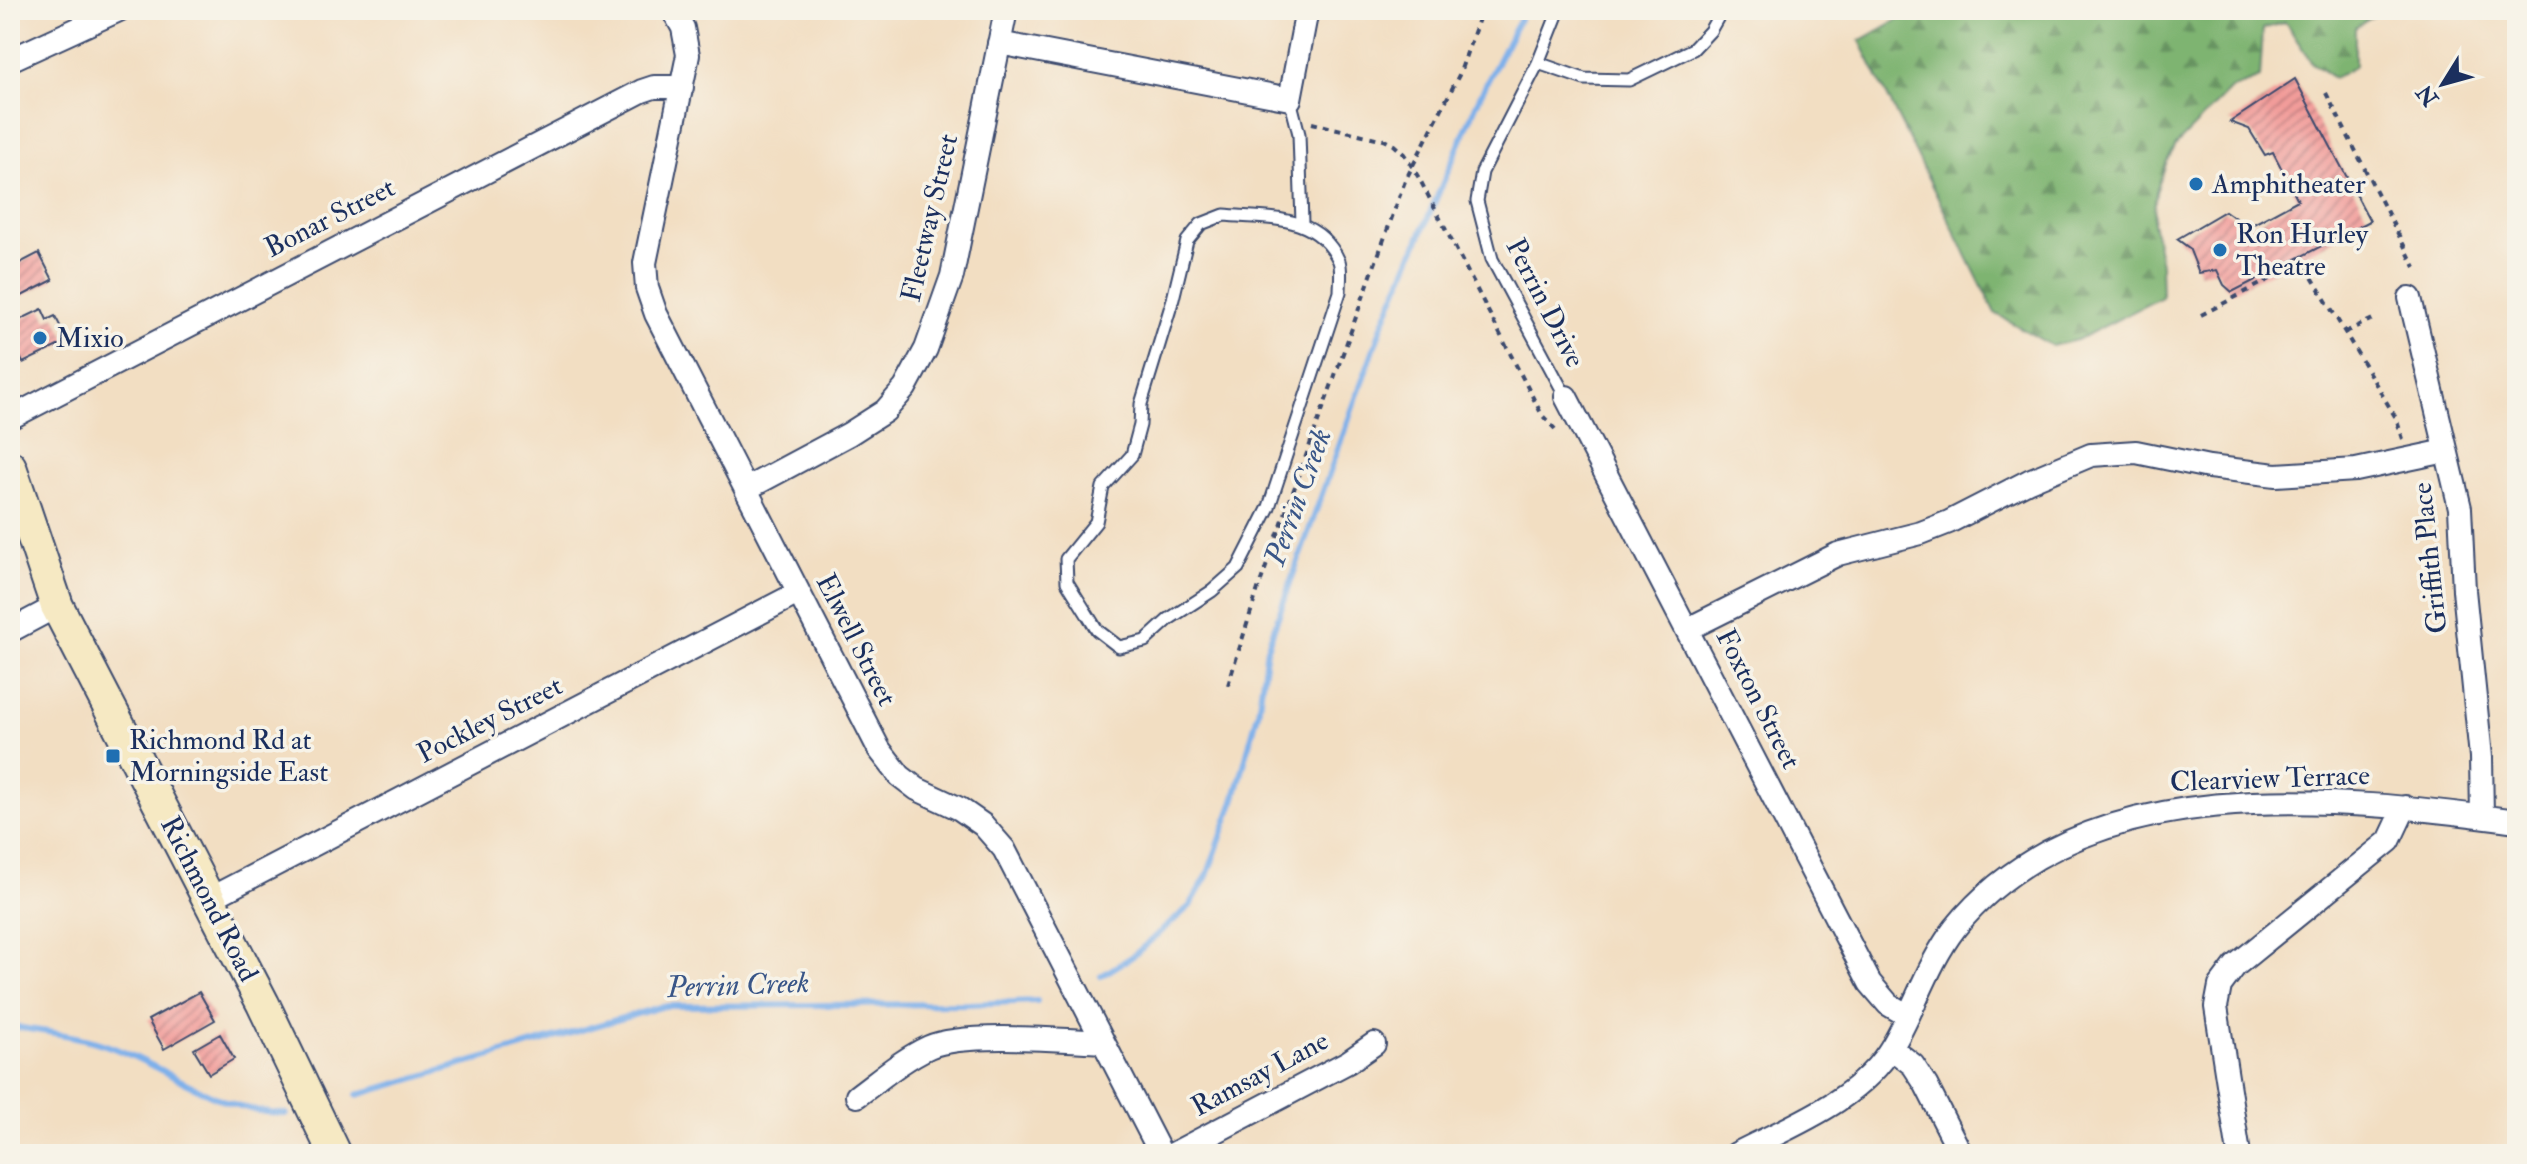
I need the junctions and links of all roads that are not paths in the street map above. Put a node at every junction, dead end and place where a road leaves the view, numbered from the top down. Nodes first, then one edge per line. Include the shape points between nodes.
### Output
1 (119, 10) edge
2 (673, 10) edge
3 (1006, 10) edge
4 (1307, 10) edge
5 (1559, 10) edge
6 (1722, 10) edge
7 (999, 43) junction
8 (10, 60) edge
9 (1538, 63) junction
10 (682, 87) junction
11 (1293, 110) junction
12 (1302, 223) junction
13 (2410, 298) dead end
14 (1566, 397) joint
15 (10, 418) edge
16 (2446, 451) junction
17 (10, 467) edge
18 (746, 489) junction
19 (798, 593) junction
20 (57, 606) junction
21 (1688, 629) junction
22 (10, 631) edge
23 (2405, 807) junction
24 (2482, 816) junction
25 (2517, 821) edge
26 (209, 899) junction
27 (1908, 1016) junction
28 (1102, 1042) junction
29 (1374, 1044) dead end
30 (1891, 1048) junction
31 (857, 1096) dead end
32 (335, 1154) edge
33 (1161, 1154) edge
34 (1173, 1154) edge
35 (1736, 1154) edge
36 (1961, 1154) edge
37 (2239, 1154) edge

1 - 8 street
2 - 10 street, Elwell Street via 688,55
3 - 7 street, Fleetway Street
4 - 11 street
5 - 9 lane, Perrin Drive
6 - 9 lane via 1693,49 1629,80 1584,79
7 - 11 street
7 - 18 street, Fleetway Street via 952,276 926,349 905,388 885,411 849,434
9 - 14 lane, Perrin Drive via 1482,172 1477,201 1492,259
10 - 15 street, Bonar Street via 642,91
10 - 18 street, Elwell Street via 645,263 647,288
11 - 12 lane via 1299,134
12 - 12 lane via 1322,237 1340,262 1340,292 1269,507 1238,568 1145,641 1119,647 1097,630 1067,582 1066,559 1096,522 1103,487 1132,455 1187,241 1201,224 1224,215
13 - 16 street, Griffith Place
14 - 21 street, Foxton Street
16 - 21 street via 2356,470 2276,475 2136,452 2091,455 1921,533 1838,554
16 - 24 street, Griffith Place via 2460,508
17 - 20 main road, Richmond Road
18 - 19 street, Elwell Street
19 - 26 street, Pockley Street
19 - 28 street, Elwell Street via 879,749 900,776 983,825 1004,849
20 - 22 street
20 - 26 main road, Richmond Road
21 - 27 street, Foxton Street via 1870,983 1888,1004
23 - 24 street, Clearview Terrace
23 - 27 street, Clearview Terrace via 2301,802 2190,808 2085,835 2028,863 1978,903 1942,948
23 - 37 street via 2389,841 2235,966 2220,986 2216,1007
24 - 25 street, Clearview Terrace
26 - 32 main road, Richmond Road
27 - 30 street, Clearview Terrace
28 - 31 street via 950,1041 909,1057
28 - 33 street, Elwell Street
29 - 34 street, Ramsay Lane
30 - 35 street, Clearview Terrace via 1843,1096
30 - 36 street via 1913,1065

